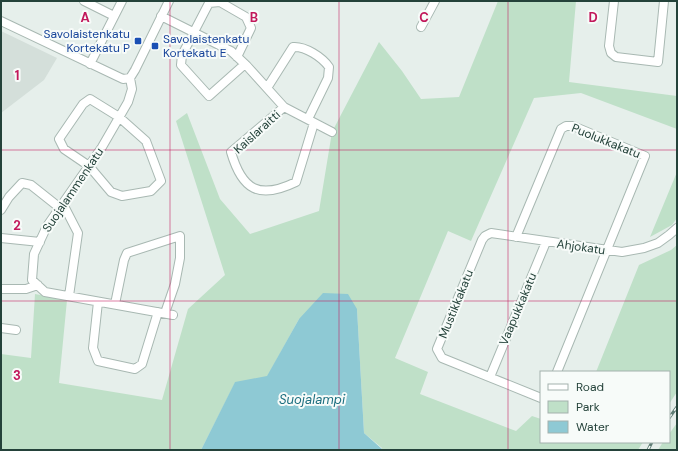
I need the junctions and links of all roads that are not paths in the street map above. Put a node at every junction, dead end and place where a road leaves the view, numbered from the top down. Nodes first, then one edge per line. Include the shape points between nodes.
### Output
1 (84, 1) edge
2 (122, 1) edge
3 (169, 1) edge
4 (435, 1) edge
5 (614, 1) edge
6 (664, 1) edge
7 (114, 16) junction
8 (161, 16) junction
9 (1, 21) edge
10 (421, 27) dead end
11 (193, 32) junction
12 (237, 57) junction
13 (90, 64) junction
14 (244, 64) junction
15 (130, 78) junction
16 (267, 88) junction
17 (284, 107) junction
18 (119, 118) junction
19 (311, 121) junction
20 (332, 132) dead end
21 (89, 166) junction
22 (61, 206) junction
23 (1, 210) edge
24 (677, 228) edge
25 (516, 237) junction
26 (1, 238) edge
27 (482, 240) joint
28 (40, 242) junction
29 (546, 242) junction
30 (606, 250) junction
31 (38, 285) junction
32 (1, 289) edge
33 (69, 296) junction
34 (98, 302) junction
35 (115, 304) junction
36 (165, 313) junction
37 (1, 328) edge
38 (16, 330) dead end
39 (556, 371) edge
40 (490, 377) junction
41 (540, 398) edge

1 - 7 street
2 - 7 street
3 - 8 street
4 - 10 street
5 - 6 street via 609,46 611,53 616,57 658,62
7 - 13 street
8 - 11 street
8 - 15 street
9 - 13 street
11 - 12 street via 231,51
11 - 12 street via 209,3 220,2 246,17 250,28
11 - 14 street via 182,55 181,65 209,96
12 - 14 street
13 - 15 street via 123,79
14 - 16 street
15 - 18 street, Suojalammenkatu via 132,89
16 - 17 street
16 - 19 street via 293,47 300,47 324,60 328,67 328,78
17 - 19 street
17 - 19 street, Kaislaraitti via 231,152 236,169 252,188 260,191 284,188 296,182
18 - 21 street, Suojalammenkatu
18 - 21 street via 90,99 83,104 59,139 64,149
18 - 21 street via 146,141 162,181 151,191 122,196 111,192
19 - 20 street
21 - 22 street, Suojalammenkatu
22 - 23 street via 31,185 22,183
22 - 28 street, Suojalammenkatu via 47,226
22 - 33 street via 78,233
24 - 30 street, Ahjokatu via 658,243 644,248 622,252
25 - 27 street, Ahjokatu via 491,233
25 - 29 street, Ahjokatu
25 - 30 street, Puolukkakatu via 561,129 573,126 645,156
26 - 28 street
27 - 40 street, Mustikkakatu via 437,349 442,358
28 - 31 street, Suojalammenkatu via 34,254 32,280
29 - 30 street, Ahjokatu
29 - 40 street, Vaapukkakatu
30 - 39 street
31 - 32 street via 26,289
31 - 33 street via 45,292
33 - 34 street
34 - 35 street
34 - 36 street via 92,348 98,361 135,369 142,364
35 - 36 street
35 - 36 street via 127,253 180,236 180,258 175,284
37 - 38 street
40 - 41 street, Mustikkakatu

